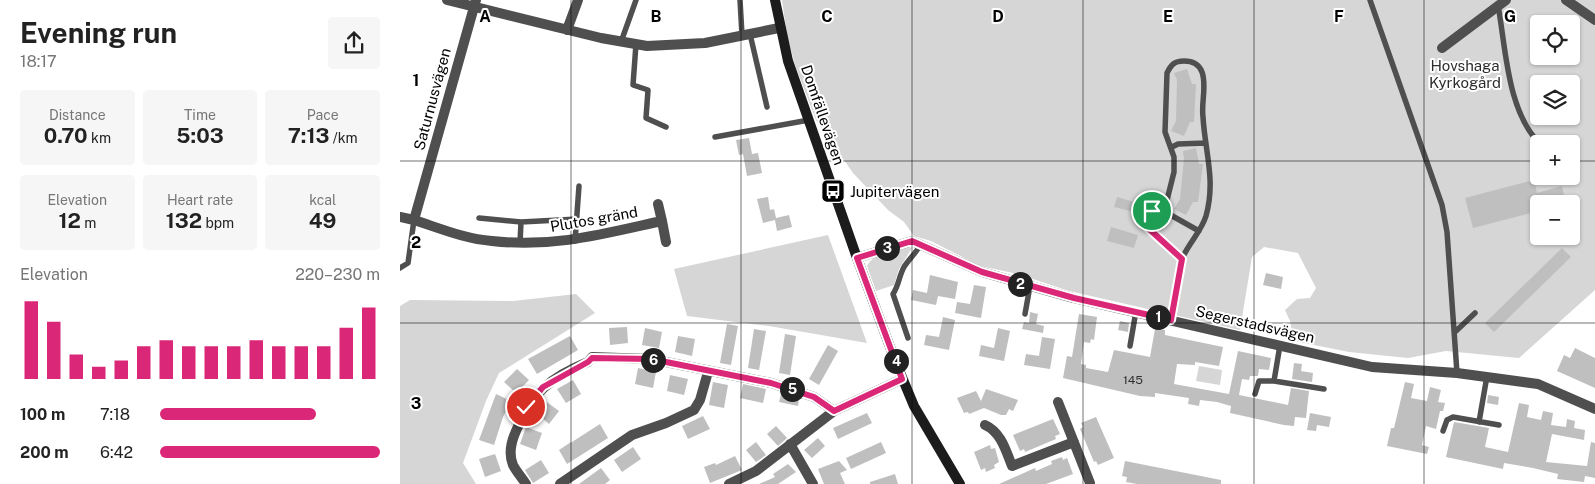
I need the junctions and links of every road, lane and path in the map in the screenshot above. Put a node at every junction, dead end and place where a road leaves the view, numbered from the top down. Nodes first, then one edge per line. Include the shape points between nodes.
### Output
1 (447, 0) edge
2 (578, 0) edge
3 (636, 0) edge
4 (740, 0) edge
5 (775, 0) edge
6 (1370, 0) edge
7 (1566, 0) edge
8 (1502, 3) edge
9 (475, 4) edge
10 (1595, 20) edge
11 (779, 28) junction
12 (567, 30) junction
13 (746, 35) junction
14 (621, 42) junction
15 (636, 44) junction
16 (1442, 48) dead end
17 (767, 107) dead end
18 (809, 120) junction
19 (666, 127) dead end
20 (1533, 135) edge
21 (715, 137) dead end
22 (1206, 143) junction
23 (1172, 147) junction
24 (579, 186) dead end
25 (658, 204) dead end
26 (1164, 212) junction
27 (400, 217) edge
28 (479, 218) dead end
29 (578, 219) junction
30 (414, 220) junction
31 (662, 221) junction
32 (521, 222) junction
33 (1199, 231) junction
34 (575, 241) junction
35 (666, 242) dead end
36 (520, 243) junction
37 (921, 243) junction
38 (857, 258) junction
39 (1182, 259) junction
40 (400, 268) edge
41 (1030, 286) junction
42 (1136, 311) junction
43 (1476, 313) dead end
44 (1025, 314) dead end
45 (1171, 320) junction
46 (1456, 331) junction
47 (908, 338) dead end
48 (1280, 345) junction
49 (1130, 346) dead end
50 (708, 372) junction
51 (1457, 373) junction
52 (1487, 376) junction
53 (902, 379) junction
54 (1274, 382) junction
55 (1324, 390) dead end
56 (1255, 394) dead end
57 (1058, 402) dead end
58 (1595, 409) edge
59 (834, 411) junction
60 (1479, 422) junction
61 (985, 425) dead end
62 (1499, 425) dead end
63 (1442, 431) dead end
64 (1074, 442) junction
65 (790, 444) junction
66 (526, 484) edge
67 (560, 484) edge
68 (729, 484) edge
69 (813, 484) edge
70 (960, 484) edge
71 (1092, 484) edge

1 - 9 street
2 - 12 street
3 - 14 lane
4 - 13 lane
5 - 11 street, Domfällevägen
6 - 46 lane via 1442,205
7 - 10 street
8 - 16 street
8 - 20 lane via 1507,68 1526,127
9 - 12 street
9 - 30 street, Saturnusvägen
11 - 13 street
11 - 18 street, Domfällevägen
12 - 14 street
13 - 15 street via 705,43
13 - 17 lane
14 - 15 street
15 - 19 lane via 633,85 648,90 646,118
18 - 21 lane
18 - 38 street, Domfällevägen
22 - 23 lane
22 - 23 lane via 1202,116 1203,73 1190,61 1178,61 1167,73 1165,132
22 - 33 lane via 1211,167 1206,216
23 - 26 lane via 1174,172
24 - 29 lane
25 - 31 street, Plutos gränd
26 - 33 lane
26 - 39 lane via 1160,209 1152,211 1144,221
27 - 30 street
28 - 32 lane
29 - 32 lane
29 - 34 lane
30 - 36 street, Plutos gränd via 490,241
30 - 40 lane via 408,263
31 - 34 street, Plutos gränd
31 - 35 street, Plutos gränd
32 - 36 lane
33 - 39 lane
34 - 36 street, Plutos gränd
37 - 38 street, Segerstadsvägen via 902,243
37 - 41 street, Segerstadsvägen via 982,272
37 - 47 lane via 903,269 899,286 893,294
38 - 53 street, Domfällevägen
39 - 45 lane
41 - 42 street, Segerstadsvägen
41 - 44 lane
42 - 45 street, Segerstadsvägen
42 - 49 lane
43 - 46 lane
45 - 48 street, Segerstadsvägen
46 - 51 lane
48 - 51 street, Segerstadsvägen via 1372,367
48 - 54 lane
50 - 59 street via 801,392
50 - 66 street via 651,359 592,358 543,387 533,396 511,442 514,465
50 - 67 street via 694,410 632,435
51 - 52 street, Segerstadsvägen
52 - 58 street, Segerstadsvägen via 1538,384
52 - 60 lane
53 - 59 street
53 - 70 street, Domfällevägen via 914,406
54 - 55 lane
54 - 56 lane via 1259,381
57 - 64 street
59 - 65 street
60 - 62 lane
60 - 63 lane via 1453,417 1447,420
61 - 64 street via 999,436 1012,466
64 - 71 street
65 - 68 street via 756,471
65 - 69 street

